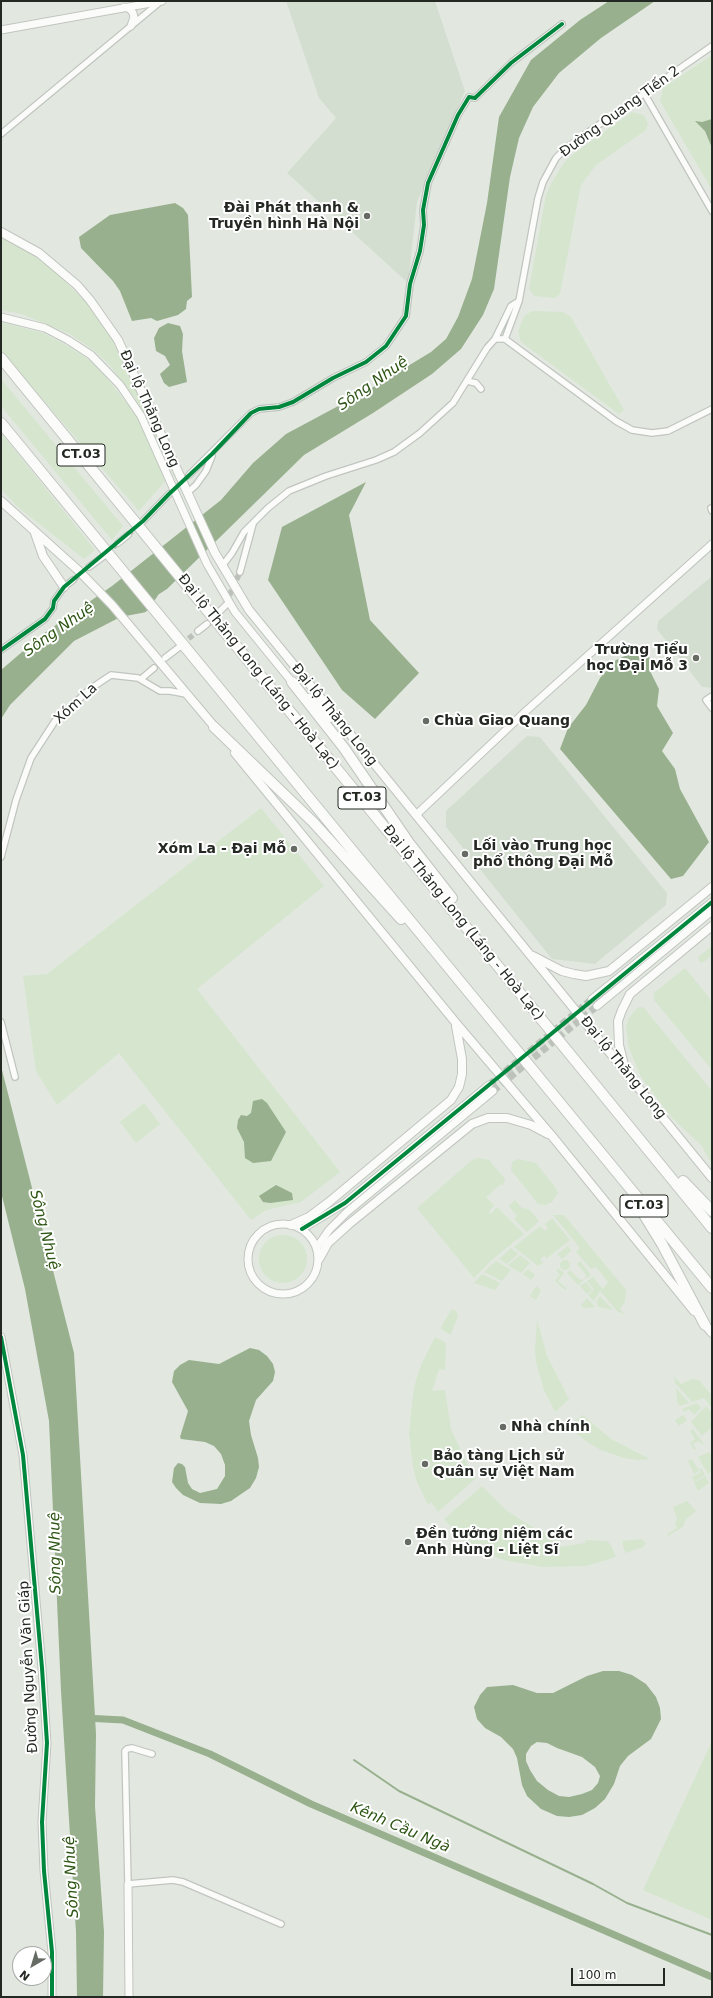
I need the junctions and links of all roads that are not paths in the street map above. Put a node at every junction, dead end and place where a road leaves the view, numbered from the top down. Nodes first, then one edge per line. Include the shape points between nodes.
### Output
1 (161, 2) edge
2 (124, 7) junction
3 (562, 24) dead end
4 (131, 26) junction
5 (1, 30) edge
6 (712, 46) edge
7 (644, 93) junction
8 (1, 134) edge
9 (712, 210) edge
10 (1, 232) edge
11 (519, 301) junction
12 (1, 316) edge
13 (495, 339) junction
14 (505, 339) junction
15 (1, 358) edge
16 (468, 381) junction
17 (481, 389) dead end
18 (712, 409) edge
19 (1, 423) edge
20 (212, 454) junction
21 (189, 475) tunnel mouth
22 (187, 493) junction
23 (169, 494) tunnel mouth
24 (1, 501) edge
25 (143, 521) tunnel mouth
26 (253, 524) junction
27 (35, 532) junction
28 (128, 535) tunnel mouth
29 (118, 543) tunnel mouth
30 (711, 546) edge
31 (104, 556) tunnel mouth
32 (222, 566) junction
33 (89, 567) tunnel mouth
34 (240, 572) tunnel mouth
35 (73, 580) tunnel mouth
36 (64, 587) junction
37 (226, 605) tunnel mouth
38 (218, 613) dead end
39 (207, 624) dead end
40 (198, 631) tunnel mouth
41 (182, 645) tunnel mouth
42 (1, 650) edge
43 (165, 658) dead end
44 (154, 668) dead end
45 (141, 679) junction
46 (292, 682) junction
47 (188, 694) junction
48 (712, 696) edge
49 (712, 708) edge
50 (214, 727) junction
51 (352, 739) junction
52 (416, 815) junction
53 (1, 857) edge
54 (712, 887) edge
55 (712, 902) edge
56 (712, 912) edge
57 (712, 926) edge
58 (531, 955) junction
59 (592, 999) tunnel mouth
60 (597, 1006) tunnel mouth
61 (538, 1014) junction
62 (1, 1022) edge
63 (493, 1022) junction
64 (456, 1023) junction
65 (580, 1065) junction
66 (624, 1068) junction
67 (15, 1077) dead end
68 (576, 1124) junction
69 (552, 1136) junction
70 (712, 1178) edge
71 (712, 1211) edge
72 (291, 1224) junction
73 (712, 1228) edge
74 (302, 1229) junction
75 (317, 1247) junction
76 (319, 1258) junction
77 (712, 1288) edge
78 (709, 1329) edge
79 (1, 1337) edge
80 (152, 1754) dead end
81 (128, 1884) junction
82 (281, 1924) dead end
83 (52, 1997) edge
84 (129, 1997) edge

1 - 2 street
1 - 4 street
2 - 4 street via 133,13
2 - 5 street
3 - 20 street via 512,63 475,98 469,98 458,115 428,184 423,210 421,245 410,284 406,316 386,346 366,362 293,402 251,413
4 - 8 street
6 - 7 street, Đường Quang Tiến 2
7 - 9 street
7 - 11 street, Đường Quang Tiến 2 via 564,150 549,168 538,198
10 - 22 main road, Đại lộ Thăng Long via 39,253 90,300 118,340
11 - 13 street via 511,306
11 - 14 street, Đường Quang Tiến 2
12 - 46 street, Đại lộ Thăng Long via 45,328 68,340 102,364 120,385 141,416 207,564 235,612
13 - 14 street
13 - 16 street via 486,348
14 - 18 street via 616,421 632,430 652,433 668,431
15 - 61 highway, Đại lộ Thăng Long (Láng - Hoà Lạc) / CT.03
16 - 17 street via 476,383
16 - 26 street via 453,403 394,452 289,491
19 - 63 highway, CT.03
20 - 21 street
20 - 22 street via 206,471
22 - 32 main road, Đại lộ Thăng Long
23 - 25 street
24 - 27 main road
26 - 32 street via 244,532
26 - 34 street
27 - 36 main road via 44,556
27 - 47 main road via 98,589
28 - 29 street
30 - 52 street via 526,711
31 - 33 street
32 - 51 main road, Đại lộ Thăng Long via 249,610
35 - 36 street
36 - 42 street via 45,619
37 - 38 street
39 - 40 street
41 - 43 street
44 - 45 street
45 - 47 street, Xóm La via 160,691
45 - 53 street, Xóm La via 111,675 90,689 55,721 31,758 16,800
46 - 51 main road
46 - 61 highway via 344,748 409,843 490,947
47 - 50 main road
48 - 49 street via 706,700
50 - 63 highway via 313,822 459,989
50 - 64 main road
51 - 52 main road, Đại lộ Thăng Long
52 - 58 main road, Đại lộ Thăng Long
54 - 58 main road via 609,970 586,976 574,974 562,971
55 - 59 street
56 - 60 street
57 - 66 main road via 630,994 618,1021 619,1045
58 - 66 main road, Đại lộ Thăng Long
61 - 65 highway, Đại lộ Thăng Long (Láng - Hoà Lạc) / CT.03
62 - 67 street
63 - 68 highway, CT.03
64 - 69 main road
64 - 72 main road via 462,1074 459,1087 451,1100 329,1202
65 - 71 highway via 609,1093 672,1169
65 - 73 highway, Đại lộ Thăng Long (Láng - Hoà Lạc) / CT.03
66 - 70 main road, Đại lộ Thăng Long
68 - 77 highway, CT.03
68 - 78 highway via 602,1165 640,1208
69 - 76 main road via 531,1125 507,1118 488,1118 472,1124 349,1224 328,1243
69 - 78 main road
72 - 74 street
72 - 76 street via 274,1225 259,1233 252,1242 248,1265 260,1286 269,1292 281,1294 303,1288 312,1281
74 - 75 street
74 - 75 street via 345,1203 491,1088 347,1212
75 - 76 street
79 - 83 street, Đường Nguyễn Văn Giáp via 23,1455 41,1652 47,1743 42,1822 52,1952
80 - 81 street via 132,1748 125,1751
81 - 82 street via 173,1880 183,1882
81 - 84 street

